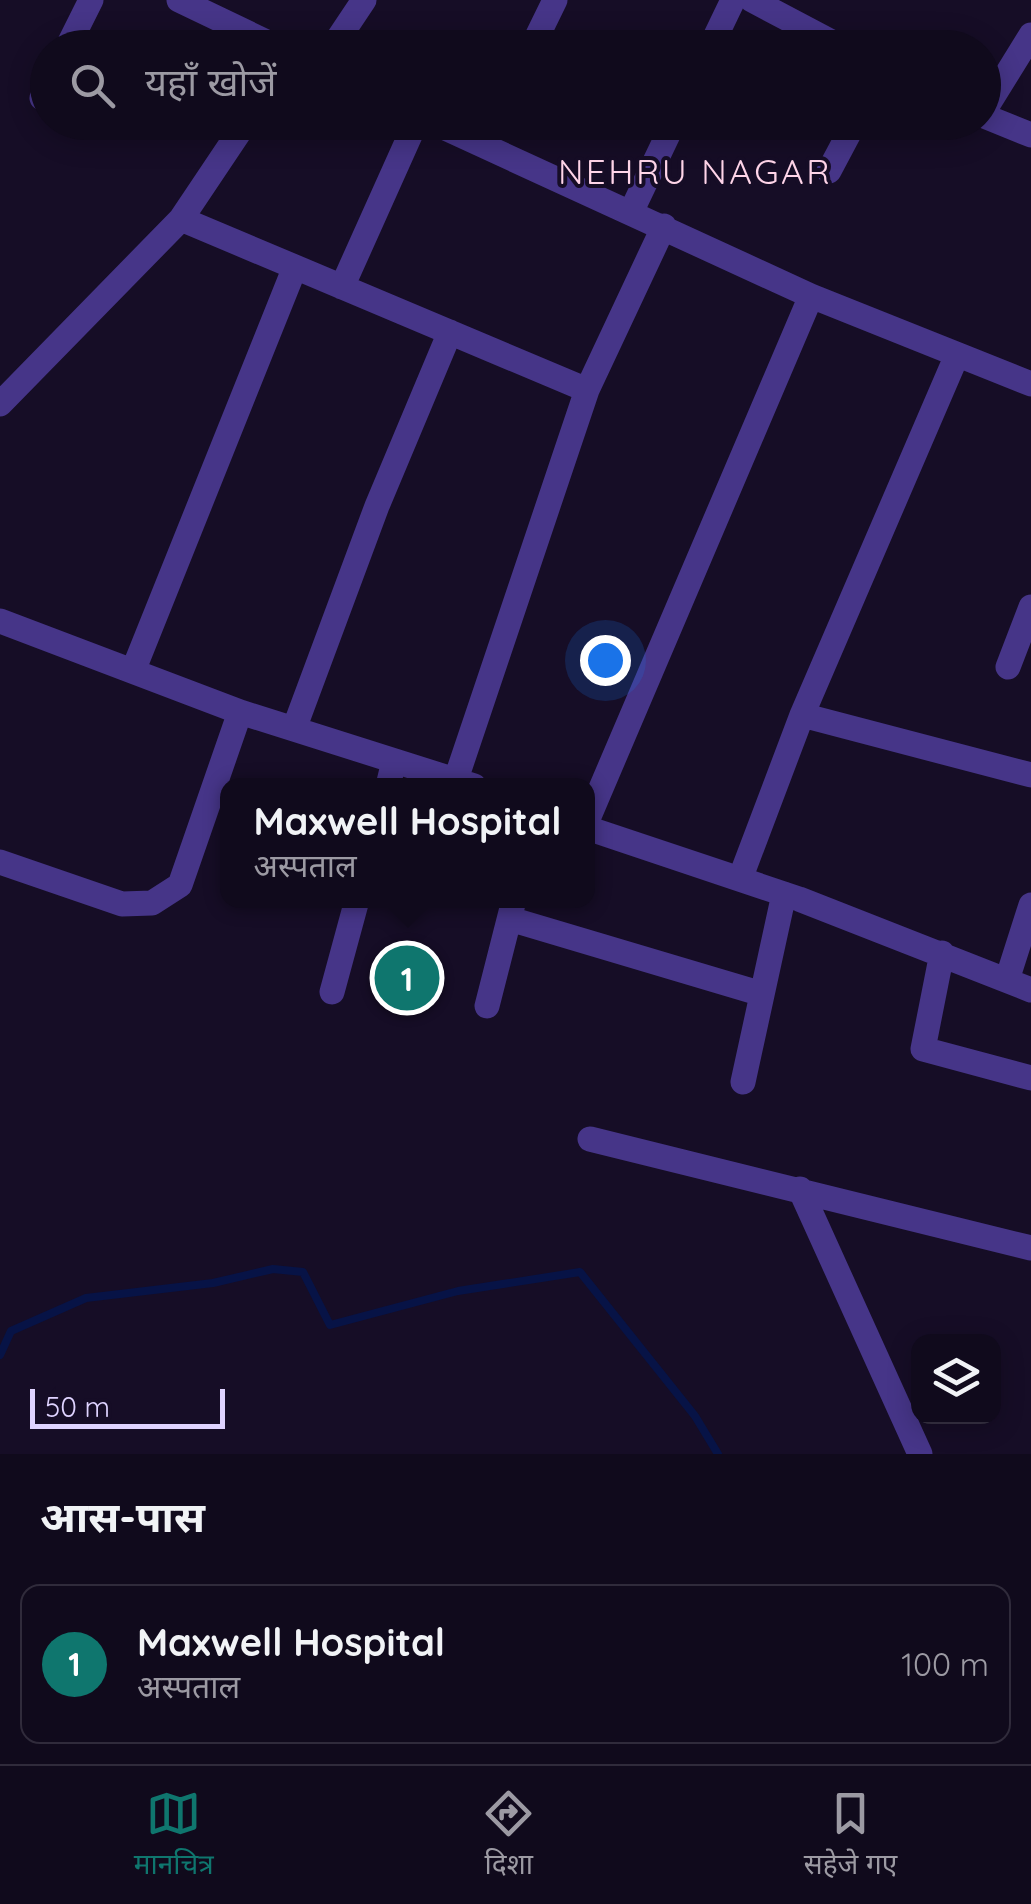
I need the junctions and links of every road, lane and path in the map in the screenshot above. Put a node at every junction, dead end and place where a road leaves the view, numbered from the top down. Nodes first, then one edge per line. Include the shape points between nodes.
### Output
1 (91, 0) edge
2 (179, 0) edge
3 (364, 0) edge
4 (554, 0) edge
5 (733, 0) edge
6 (752, 0) edge
7 (76, 30) edge
8 (242, 30) edge
9 (344, 30) edge
10 (539, 30) edge
11 (719, 30) edge
12 (809, 30) edge
13 (1031, 34) edge
14 (1001, 85) edge
15 (1001, 122) edge
16 (1031, 135) edge
17 (234, 140) edge
18 (408, 140) edge
19 (473, 140) edge
20 (665, 140) edge
21 (845, 140) edge
22 (829, 172) dead end
23 (632, 210) junction
24 (181, 219) junction
25 (664, 226) junction
26 (295, 267) junction
27 (342, 287) junction
28 (811, 296) junction
29 (450, 332) junction
30 (957, 354) junction
31 (1031, 384) edge
32 (587, 390) junction
33 (0, 404) edge
34 (1031, 606) edge
35 (0, 621) edge
36 (1008, 667) dead end
37 (133, 671) junction
38 (240, 712) junction
39 (802, 715) junction
40 (294, 729) junction
41 (391, 773) edge
42 (1031, 776) edge
43 (432, 778) edge
44 (466, 778) edge
45 (595, 805) edge
46 (595, 827) edge
47 (0, 862) edge
48 (740, 879) junction
49 (784, 894) junction
50 (1031, 905) edge
51 (355, 908) edge
52 (512, 910) edge
53 (942, 953) junction
54 (1006, 980) junction
55 (1031, 990) edge
56 (332, 992) dead end
57 (762, 994) junction
58 (487, 1006) dead end
59 (1031, 1078) edge
60 (743, 1082) dead end
61 (590, 1139) dead end
62 (800, 1189) junction
63 (1030, 1250) edge
64 (920, 1454) edge

1 - 7 street
2 - 8 street
3 - 9 street
4 - 10 street
5 - 11 street
6 - 12 street
13 - 14 street
15 - 16 street
17 - 24 street
18 - 27 street
19 - 23 street
20 - 23 street
21 - 22 street
23 - 25 street
24 - 26 street
24 - 33 street
25 - 28 street
25 - 32 street
26 - 27 street
26 - 37 street
27 - 29 street
28 - 30 street
28 - 45 street
29 - 32 street
29 - 40 street
30 - 31 street
30 - 39 street
32 - 44 street
34 - 36 street
35 - 37 street
37 - 38 street
38 - 40 street
38 - 47 street via 180,885 152,903 122,904
39 - 42 street
39 - 48 street
40 - 41 street
41 - 43 street
46 - 48 street
48 - 49 street
49 - 53 street
49 - 57 street
50 - 54 street
51 - 56 street
52 - 57 street
52 - 58 street
53 - 54 street
53 - 59 street via 923,1049
54 - 55 street
57 - 60 street
61 - 62 street
62 - 63 street
62 - 64 street

